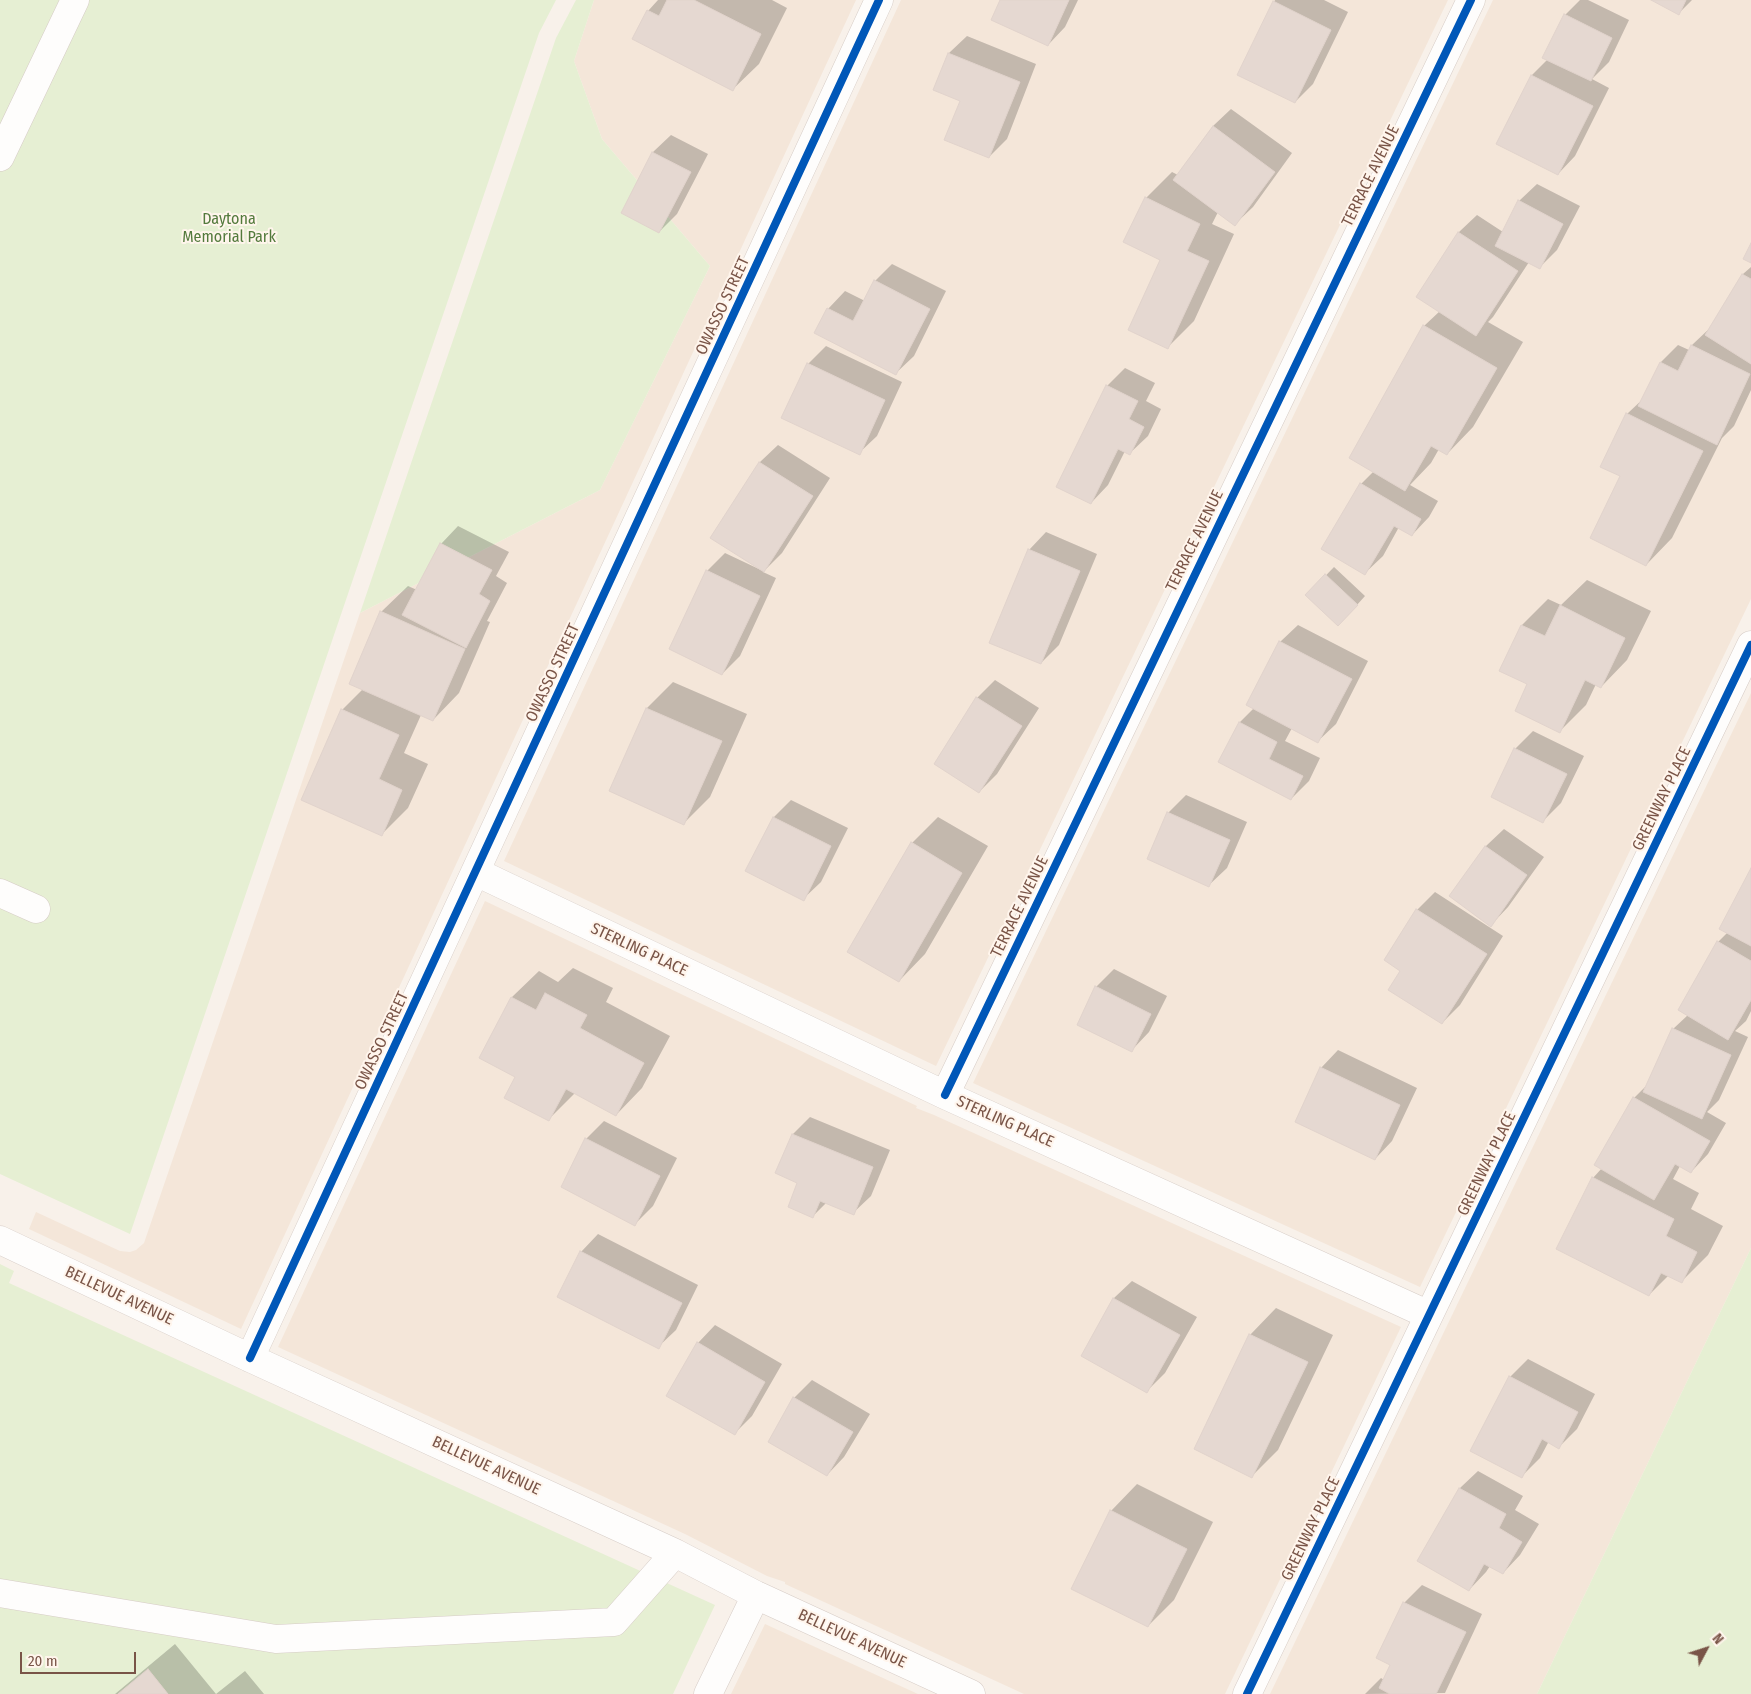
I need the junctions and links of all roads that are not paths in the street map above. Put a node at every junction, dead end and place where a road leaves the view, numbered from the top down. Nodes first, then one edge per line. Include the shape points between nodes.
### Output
1 (75, 0) edge
2 (879, 0) edge
3 (1470, 0) edge
4 (0, 157) edge
5 (1751, 645) edge
6 (476, 872) junction
7 (0, 893) edge
8 (36, 909) dead end
9 (945, 1095) junction
10 (0, 1240) edge
11 (1429, 1315) junction
12 (250, 1358) junction
13 (675, 1553) junction
14 (0, 1593) edge
15 (756, 1595) junction
16 (708, 1694) edge
17 (971, 1694) edge
18 (1247, 1694) edge

1 - 4 street
2 - 6 street, OWASSO STREET
3 - 9 street, TERRACE AVENUE
5 - 11 street, GREENWAY PLACE
6 - 9 street, STERLING PLACE
6 - 12 street, OWASSO STREET
7 - 8 street
9 - 11 street, STERLING PLACE
10 - 12 street, BELLEVUE AVENUE
11 - 18 street, GREENWAY PLACE
12 - 13 street, BELLEVUE AVENUE
13 - 14 street via 614,1622 276,1639
13 - 15 street, BELLEVUE AVENUE
15 - 16 street
15 - 17 street, BELLEVUE AVENUE

